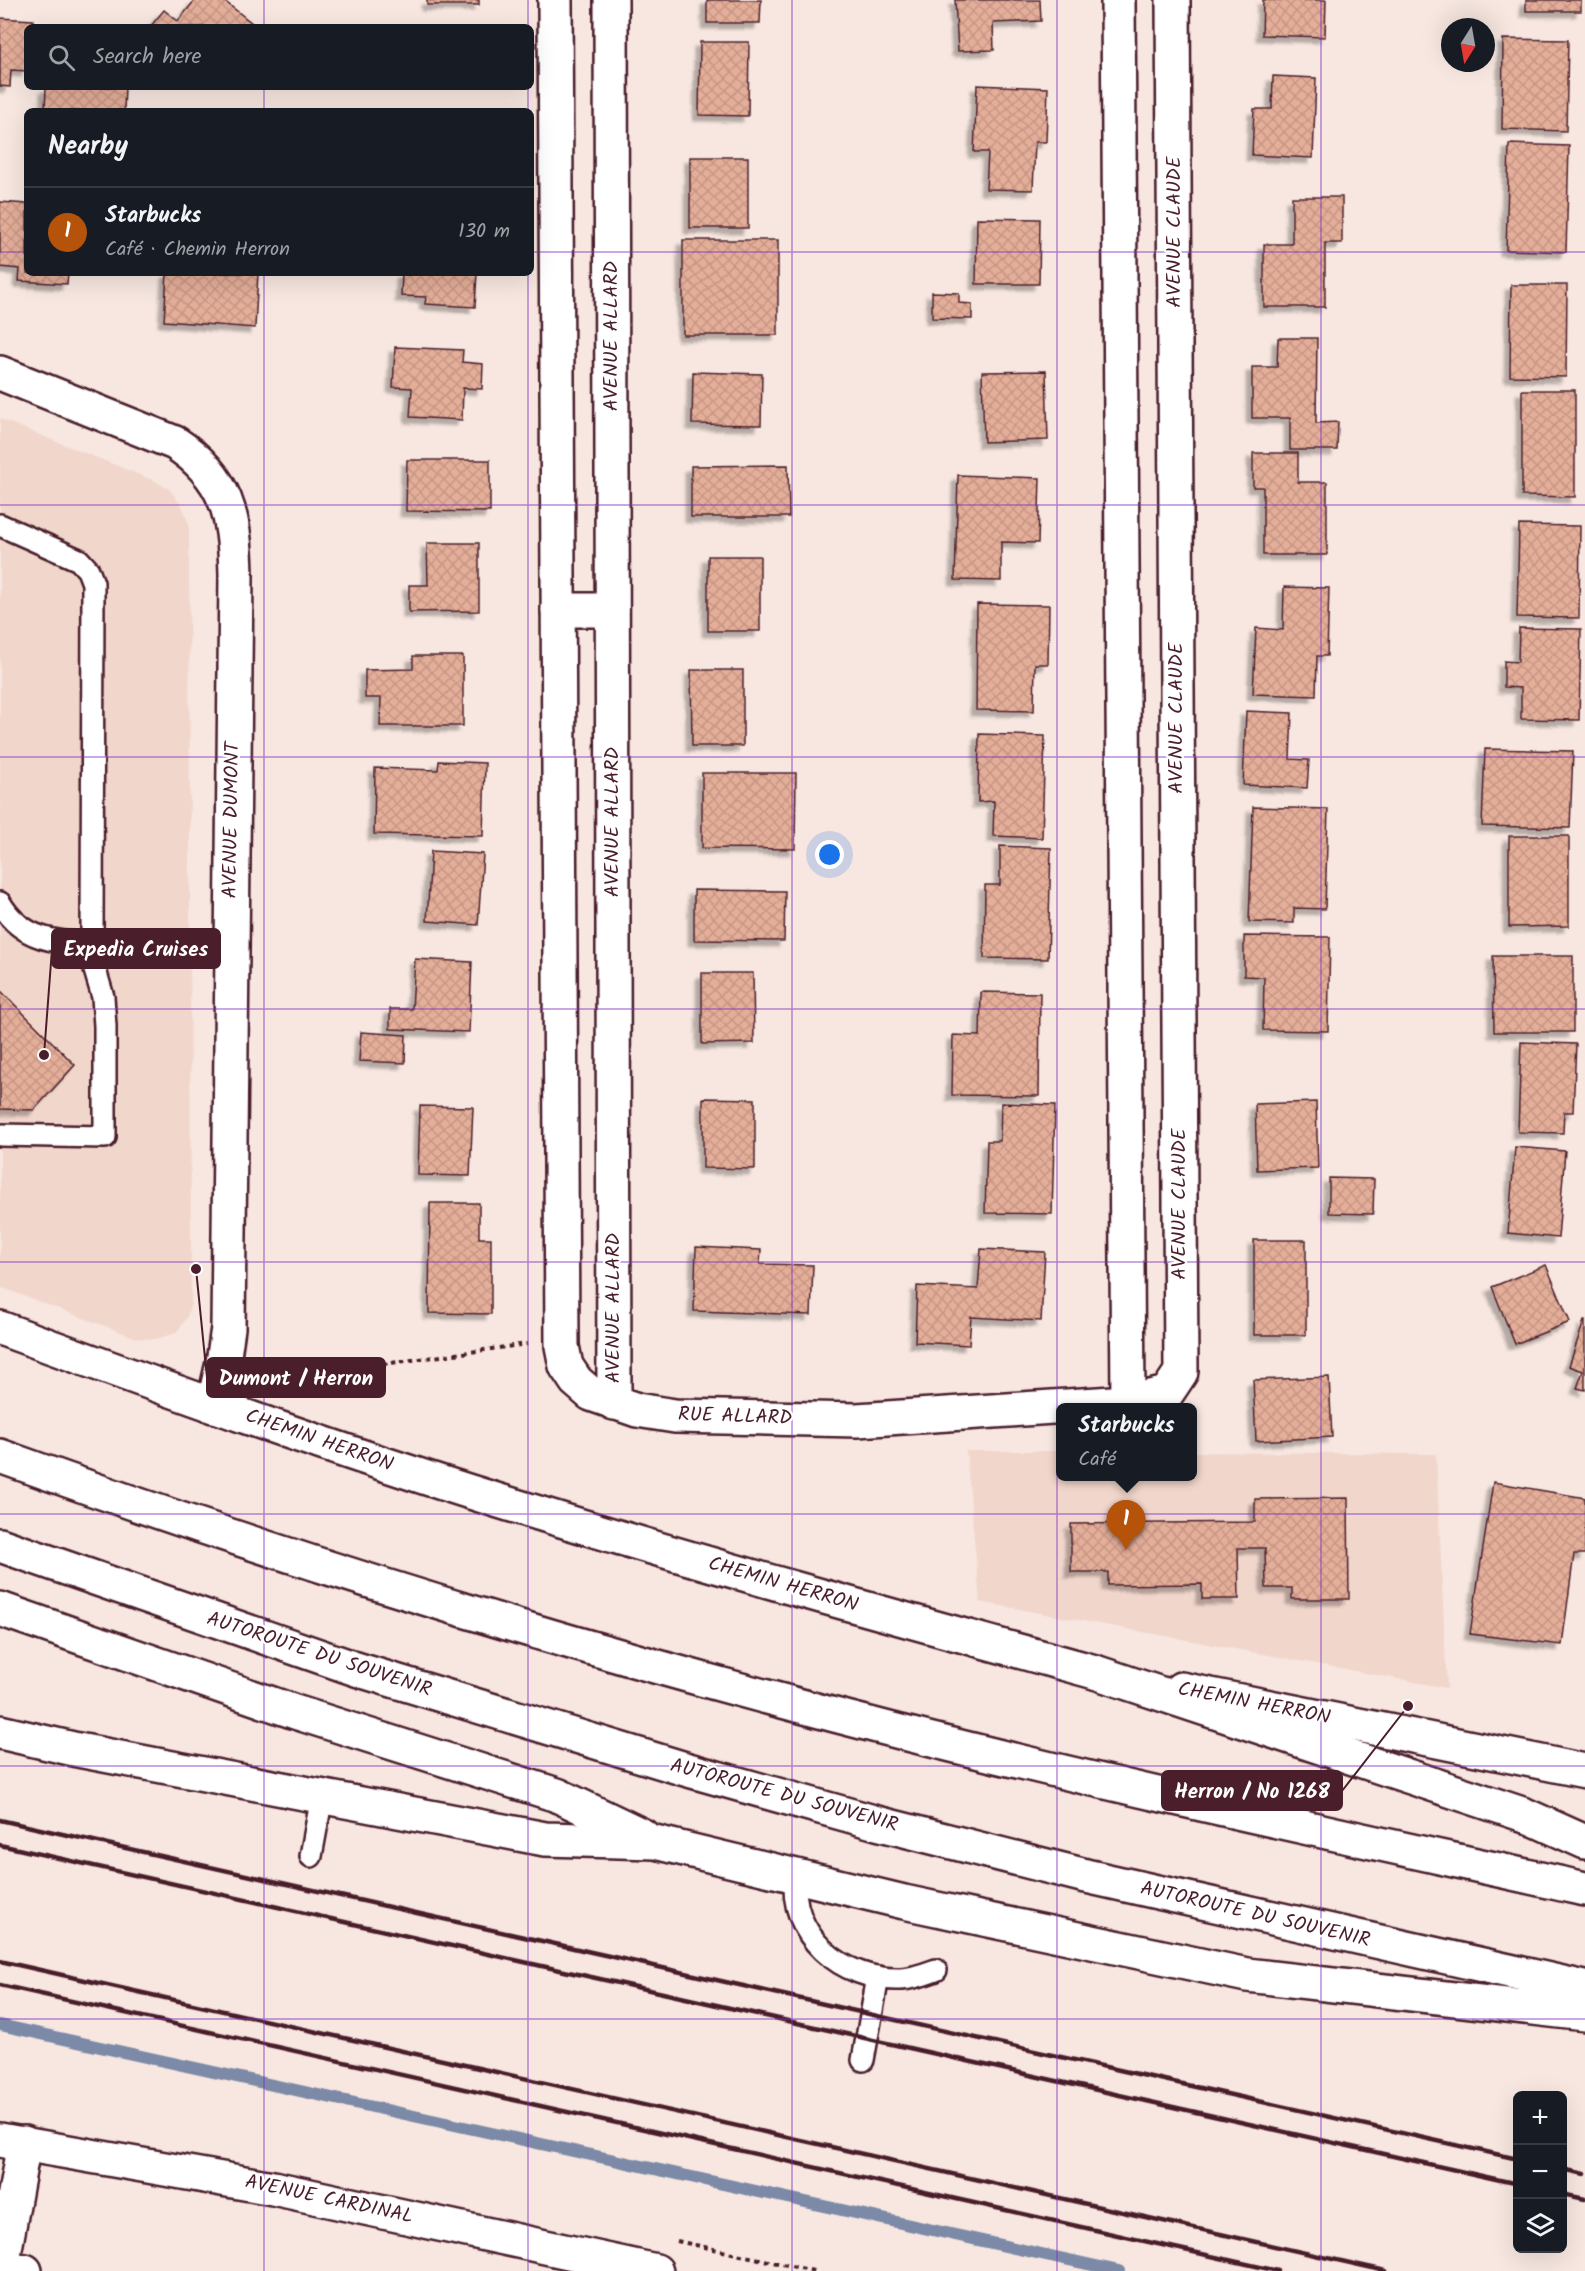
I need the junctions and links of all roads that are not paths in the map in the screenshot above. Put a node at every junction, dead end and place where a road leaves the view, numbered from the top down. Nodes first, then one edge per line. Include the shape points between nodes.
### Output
1 (555, 0) edge
2 (611, 0) edge
3 (1118, 0) edge
4 (1173, 0) edge
5 (0, 373) edge
6 (0, 525) edge
7 (558, 610) junction
8 (612, 610) junction
9 (0, 903) edge
10 (92, 944) junction
11 (230, 947) junction
12 (0, 1135) edge
13 (0, 1328) edge
14 (1128, 1402) junction
15 (614, 1403) junction
16 (1113, 1403) edge
17 (213, 1406) junction
18 (1056, 1407) edge
19 (857, 1420) joint
20 (0, 1456) edge
21 (0, 1545) edge
22 (0, 1609) edge
23 (1095, 1672) junction
24 (0, 1732) edge
25 (1585, 1772) edge
26 (322, 1796) junction
27 (655, 1842) junction
28 (1585, 1842) edge
29 (311, 1856) dead end
30 (796, 1875) junction
31 (1585, 1889) edge
32 (936, 1970) dead end
33 (878, 1977) junction
34 (1585, 1988) edge
35 (1585, 2014) edge
36 (863, 2060) dead end
37 (12, 2141) edge
38 (7, 2269) edge
39 (656, 2271) edge

1 - 7 main road, AVENUE ALLARD
2 - 8 main road, AVENUE ALLARD
3 - 14 main road
4 - 14 main road, AVENUE CLAUDE via 1181,1372 1167,1393
5 - 11 main road, AVENUE DUMONT via 175,443 208,470 223,497 232,522 236,575
6 - 10 lane via 79,560 93,583
7 - 8 main road
7 - 15 main road, AVENUE ALLARD via 562,1346 576,1381 591,1394
8 - 15 main road, AVENUE ALLARD
9 - 10 lane via 18,923 46,940
10 - 11 lane
10 - 12 lane via 105,1026 105,1137
11 - 17 main road, AVENUE DUMONT via 228,1328
13 - 17 main road, CHEMIN HERRON
14 - 16 main road, AVENUE CLAUDE
15 - 19 main road, RUE ALLARD via 675,1416
17 - 23 main road, CHEMIN HERRON via 496,1500
18 - 19 main road, AVENUE CLAUDE
20 - 31 main road via 194,1524 422,1597 718,1683 1041,1767
21 - 34 main road, AUTOROUTE DU SOUVENIR via 356,1669 696,1772 1086,1876
22 - 27 main road via 295,1712 557,1796
23 - 25 main road, CHEMIN HERRON
23 - 28 main road via 1526,1815
24 - 26 main road
26 - 27 main road via 545,1839
26 - 29 lane
27 - 30 main road
30 - 33 lane via 796,1910 818,1947 856,1971
30 - 35 main road via 1247,1975
32 - 33 lane via 901,1980
33 - 36 lane
37 - 38 main road
37 - 39 main road, AVENUE CARDINAL via 262,2185

